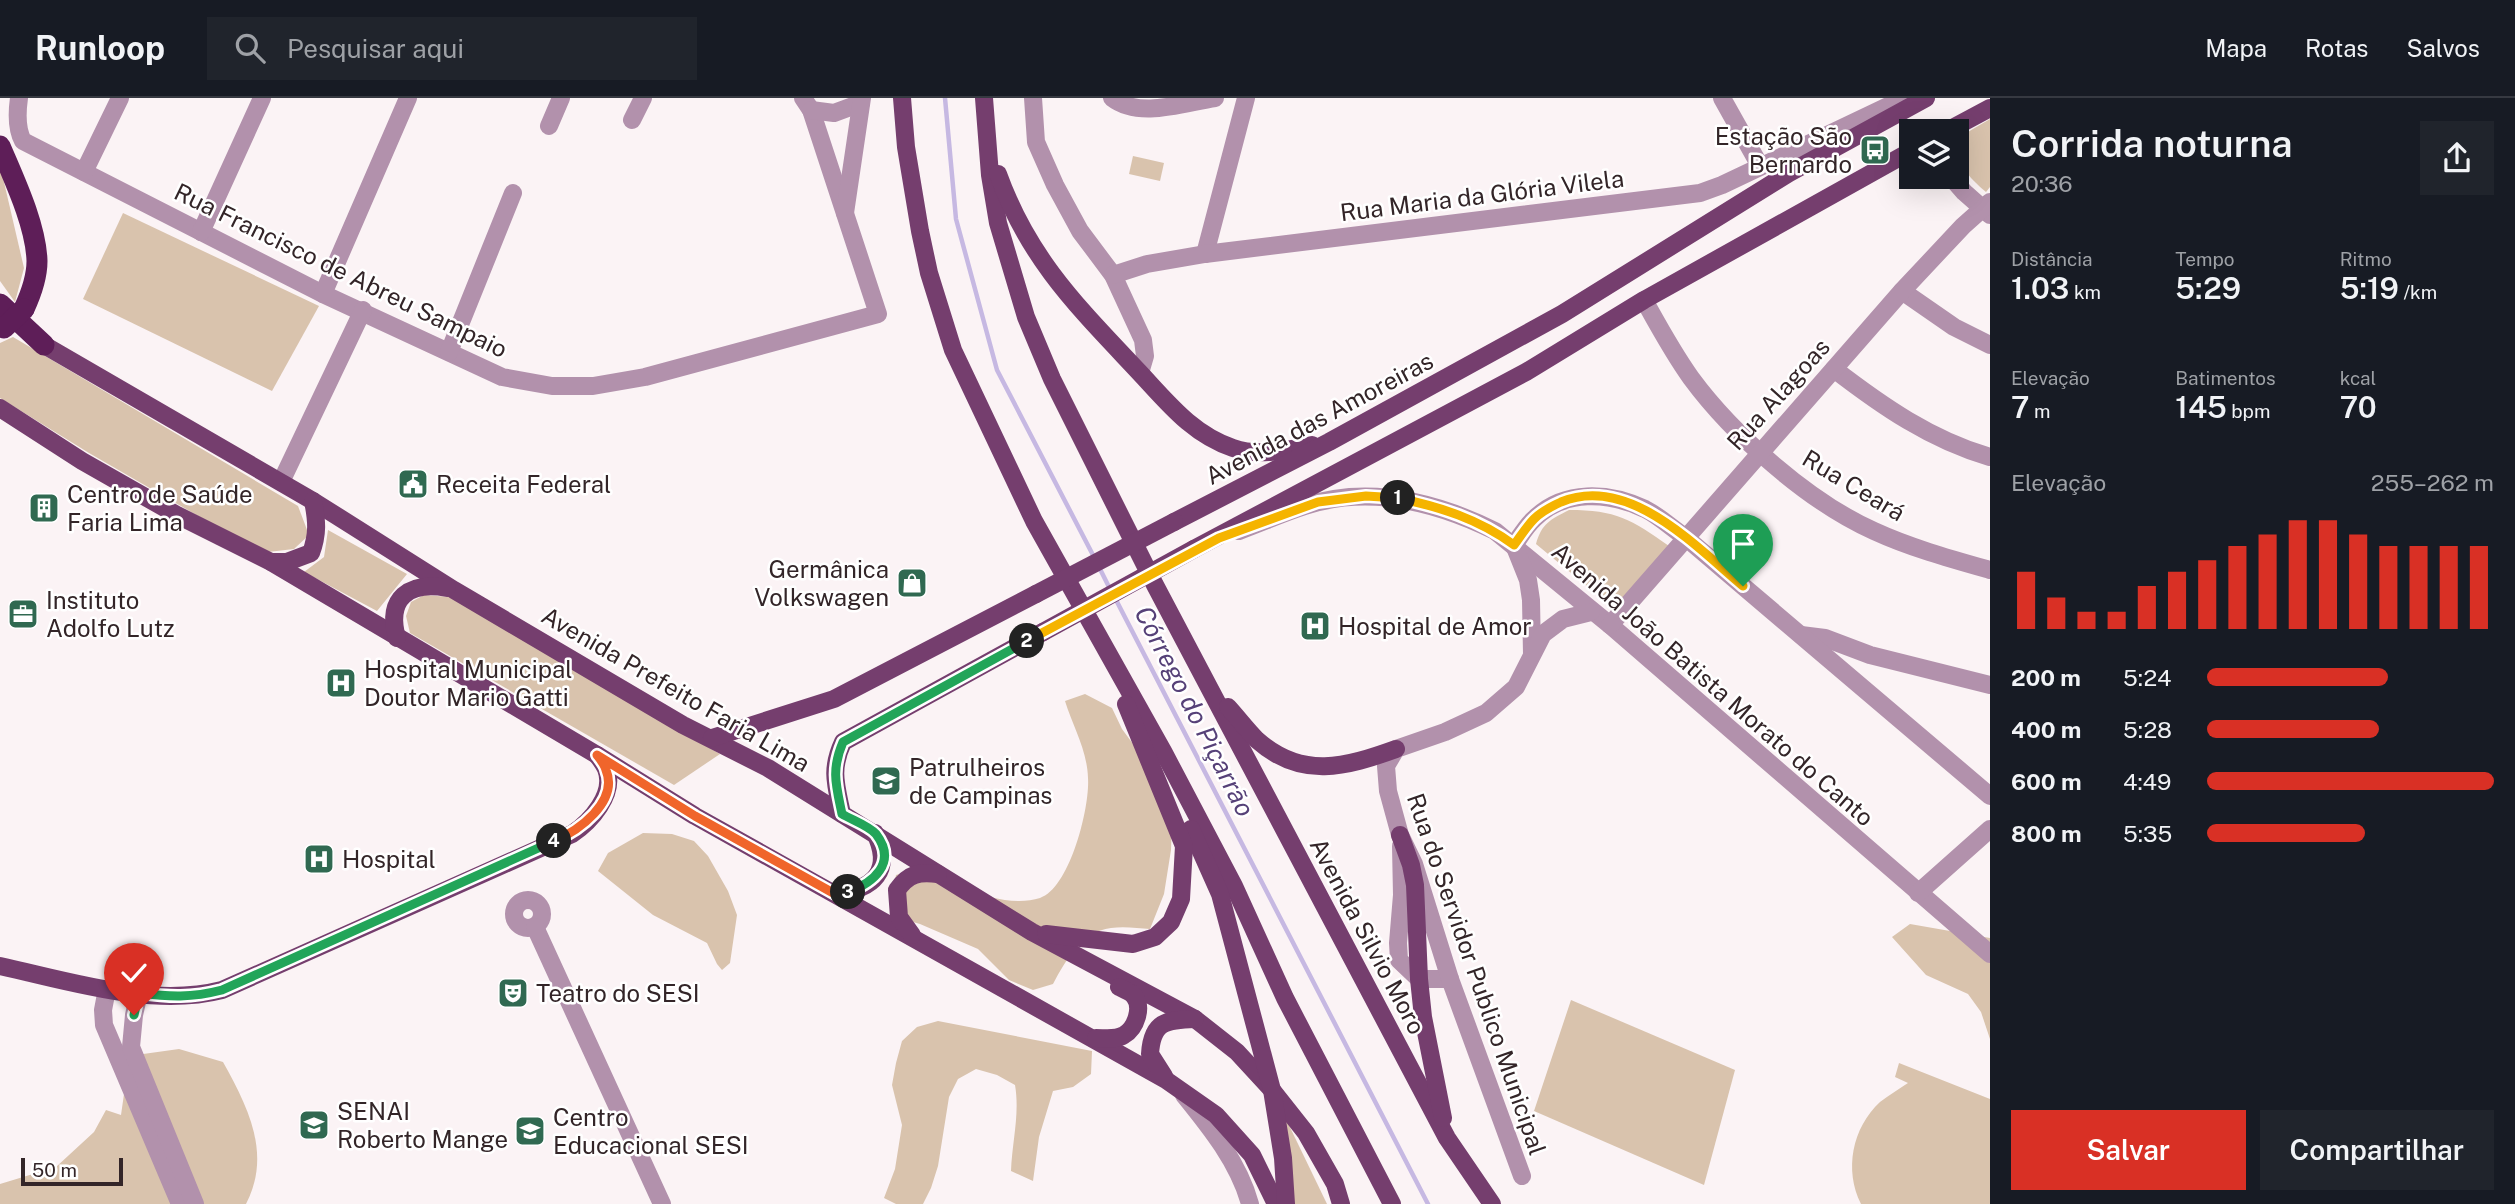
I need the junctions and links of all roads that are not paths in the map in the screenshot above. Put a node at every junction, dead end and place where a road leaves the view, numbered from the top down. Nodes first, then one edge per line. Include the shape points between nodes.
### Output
1 (19, 98) edge
2 (120, 98) edge
3 (262, 98) edge
4 (408, 98) edge
5 (561, 98) edge
6 (643, 98) edge
7 (902, 98) edge
8 (984, 98) edge
9 (1033, 98) edge
10 (1112, 98) edge
11 (1215, 98) edge
12 (1246, 98) edge
13 (1722, 98) edge
14 (1905, 98) edge
15 (1926, 98) edge
16 (861, 101) edge
17 (807, 104) edge
18 (1990, 108) edge
19 (1969, 119) edge
20 (632, 120) dead end
21 (549, 126) dead end
22 (986, 131) junction
23 (0, 146) edge
24 (1899, 158) edge
25 (1760, 166) junction
26 (84, 172) junction
27 (1964, 189) edge
28 (513, 193) dead end
29 (1987, 209) edge
30 (844, 216) junction
31 (201, 232) junction
32 (1205, 254) junction
33 (1114, 275) junction
34 (1902, 290) junction
35 (323, 294) junction
36 (1644, 300) junction
37 (0, 304) edge
38 (363, 310) junction
39 (1, 327) edge
40 (44, 345) junction
41 (1990, 345) edge
42 (449, 352) junction
43 (1835, 369) junction
44 (1140, 373) junction
45 (0, 408) edge
46 (1329, 442) junction
47 (1760, 451) junction
48 (1990, 457) edge
49 (281, 482) junction
50 (313, 501) junction
51 (1685, 537) junction
52 (1219, 538) junction
53 (1514, 545) junction
54 (271, 562) junction
55 (1990, 570) edge
56 (454, 590) junction
57 (1591, 612) junction
58 (1610, 625) junction
59 (1094, 630) junction
60 (1801, 635) junction
61 (397, 638) junction
62 (1532, 654) junction
63 (1990, 685) edge
64 (1209, 686) junction
65 (1142, 713) junction
66 (712, 738) junction
67 (1396, 749) junction
68 (597, 755) junction
69 (1990, 796) edge
70 (842, 814) junction
71 (1990, 830) edge
72 (875, 833) junction
73 (1400, 835) junction
74 (942, 874) junction
75 (1918, 893) junction
76 (835, 894) junction
77 (535, 927) dead end
78 (1032, 932) junction
79 (916, 940) junction
80 (1990, 954) edge
81 (1077, 956) junction
82 (0, 966) edge
83 (1419, 979) junction
84 (1450, 979) junction
85 (107, 989) junction
86 (139, 993) junction
87 (1195, 1019) junction
88 (1096, 1038) junction
89 (1173, 1084) junction
90 (1272, 1090) junction
91 (1447, 1138) junction
92 (1522, 1176) dead end
93 (180, 1204) edge
94 (195, 1204) edge
95 (662, 1204) edge
96 (1250, 1204) edge
97 (1276, 1204) edge
98 (1286, 1204) edge
99 (1341, 1204) edge
100 (1392, 1204) edge
101 (1492, 1204) edge

1 - 26 street, Rua Francisco de Abreu Sampaio via 23,141
2 - 26 street
3 - 31 street
4 - 35 street
5 - 21 street
6 - 20 street
7 - 59 main road via 920,231 953,350 1034,521
8 - 22 main road
9 - 33 street via 1036,142 1055,185 1080,231
10 - 11 street via 1122,106 1141,109
12 - 32 street
13 - 25 street
14 - 25 street, Rua Maria da Glória Vilela
15 - 46 main road, Avenida das Amoreiras via 1789,173 1562,314
16 - 17 street via 834,113
16 - 30 street
17 - 30 street
18 - 19 main road
22 - 44 main road via 1014,215 1045,265 1075,305
22 - 64 main road via 998,223 1026,317 1080,438
23 - 39 highway, bridge via 29,222 37,262 24,309
24 - 36 main road
25 - 32 street, Rua Maria da Glória Vilela via 1700,192
26 - 31 street, Rua Francisco de Abreu Sampaio
27 - 29 street
28 - 42 street
29 - 34 street, Rua Alagoas
30 - 42 street, Rua Francisco de Abreu Sampaio via 878,314 645,377 593,386 552,386 502,377
31 - 35 street, Rua Francisco de Abreu Sampaio
32 - 33 street, Rua Maria da Glória Vilela
33 - 44 street via 1143,340
34 - 41 street via 1954,327
34 - 43 street, Rua Alagoas
35 - 38 street, Rua Francisco de Abreu Sampaio
36 - 47 street, Rua Ceará via 1692,379
36 - 52 main road via 1526,372
37 - 40 highway
38 - 42 street, Rua Francisco de Abreu Sampaio
38 - 49 street
39 - 40 highway
40 - 49 main road, Avenida Prefeito Faria Lima
43 - 47 street, Rua Alagoas
43 - 48 street via 1923,430
44 - 46 main road via 1180,416 1224,444 1265,452
45 - 54 main road via 177,515
46 - 66 main road, Avenida das Amoreiras, bridge via 834,699
47 - 51 street, Rua Alagoas
47 - 55 street, Rua Ceará via 1797,484 1871,530
49 - 50 main road, Avenida Prefeito Faria Lima
50 - 54 main road via 318,525 311,553 287,562
50 - 56 main road, Avenida Prefeito Faria Lima
51 - 53 street via 1646,510 1596,495 1571,498 1551,507 1534,519
51 - 58 street, Rua Alagoas
51 - 60 street
52 - 53 street, Avenida João Batista Morato do Canto via 1303,506 1370,496 1448,511 1495,531
52 - 70 main road, bridge via 843,742 834,773
53 - 57 street, Avenida João Batista Morato do Canto
53 - 62 street via 1528,580
54 - 61 main road
56 - 61 main road via 433,586 403,593 394,626
56 - 66 main road, Avenida Prefeito Faria Lima
57 - 58 street, Avenida João Batista Morato do Canto
57 - 62 street via 1555,624
58 - 75 street, Avenida João Batista Morato do Canto
59 - 65 main road
59 - 78 main road via 1184,846 1181,899 1171,922 1156,937 1133,944
60 - 63 street
60 - 69 street
61 - 68 main road
62 - 67 street via 1511,694 1486,713
64 - 67 main road via 1258,740 1296,761 1335,767
64 - 91 main road, Avenida Silvio Moro
65 - 90 main road via 1220,894
65 - 100 main road
66 - 70 main road, Avenida Prefeito Faria Lima
67 - 73 street, Rua do Servidor Publico Municipal via 1385,775
68 - 76 main road
68 - 86 main road via 607,771 608,787 593,815 572,834 222,990 176,998
70 - 72 main road, Avenida Prefeito Faria Lima
71 - 75 street
72 - 74 main road, Avenida Prefeito Faria Lima
72 - 76 main road via 883,850 878,875 862,887
73 - 83 main road via 1415,885
73 - 84 street, Rua do Servidor Publico Municipal via 1414,864
74 - 78 main road, Avenida Prefeito Faria Lima
74 - 79 main road via 919,872 897,890 899,917
75 - 80 street, Avenida João Batista Morato do Canto
76 - 79 main road
77 - 95 street
78 - 81 main road, Avenida Prefeito Faria Lima
79 - 88 main road
81 - 87 main road, Avenida Prefeito Faria Lima
81 - 88 main road via 1133,995 1139,1006 1136,1021 1125,1035
82 - 85 main road
83 - 84 street
83 - 91 main road
84 - 92 street, Rua do Servidor Publico Municipal
85 - 86 main road
85 - 93 street via 104,1025
86 - 94 street via 131,1047
87 - 89 main road via 1172,1020 1154,1031 1150,1054
87 - 90 main road, Avenida Prefeito Faria Lima via 1237,1052
88 - 89 main road
89 - 96 street via 1223,1149
89 - 97 main road via 1216,1115 1252,1155
90 - 98 main road
90 - 99 main road, Avenida Prefeito Faria Lima via 1306,1133
91 - 101 main road, Avenida Silvio Moro

